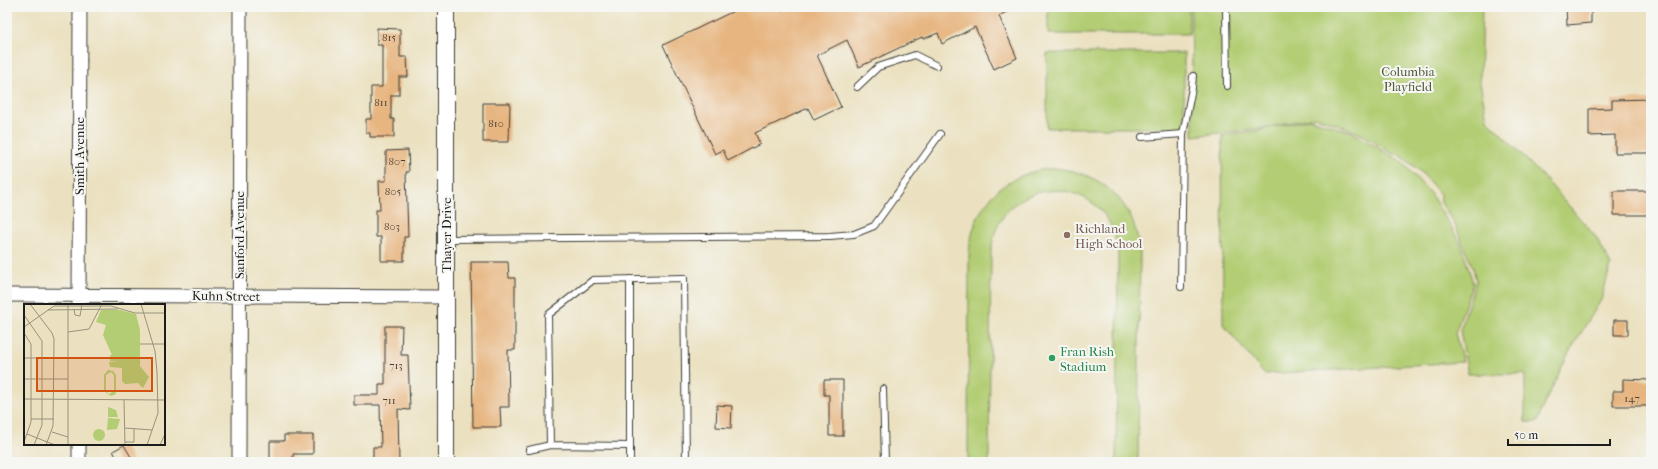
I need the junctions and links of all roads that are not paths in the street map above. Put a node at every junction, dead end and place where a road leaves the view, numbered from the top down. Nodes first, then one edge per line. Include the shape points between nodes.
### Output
1 (80, 7) edge
2 (240, 7) edge
3 (446, 7) edge
4 (1226, 7) edge
5 (938, 66) dead end
6 (1192, 76) dead end
7 (1227, 86) dead end
8 (857, 87) dead end
9 (940, 134) dead end
10 (1183, 134) junction
11 (1142, 137) dead end
12 (446, 239) junction
13 (630, 279) junction
14 (1181, 287) dead end
15 (7, 295) edge
16 (239, 297) junction
17 (446, 298) junction
18 (79, 300) edge
19 (883, 389) dead end
20 (79, 445) edge
21 (550, 445) junction
22 (630, 446) junction
23 (529, 450) dead end
24 (79, 462) edge
25 (239, 462) edge
26 (446, 462) edge
27 (630, 462) edge
28 (686, 462) edge
29 (885, 462) edge

1 - 18 street, Smith Avenue
2 - 16 street, Sanford Avenue
3 - 12 street, Thayer Drive
4 - 7 lane
5 - 8 lane via 915,55 878,67
6 - 10 lane
9 - 12 lane via 874,226 854,234
10 - 11 lane
10 - 14 lane
12 - 17 street, Thayer Drive
13 - 21 lane via 594,280 548,315
13 - 22 lane
13 - 28 lane via 684,278
15 - 18 street, Kuhn Street
16 - 17 street, Kuhn Street
16 - 18 street, Kuhn Street
16 - 25 street, Sanford Avenue
17 - 26 street, Thayer Drive
19 - 29 lane
20 - 24 street
21 - 22 lane
21 - 23 lane
22 - 27 lane

